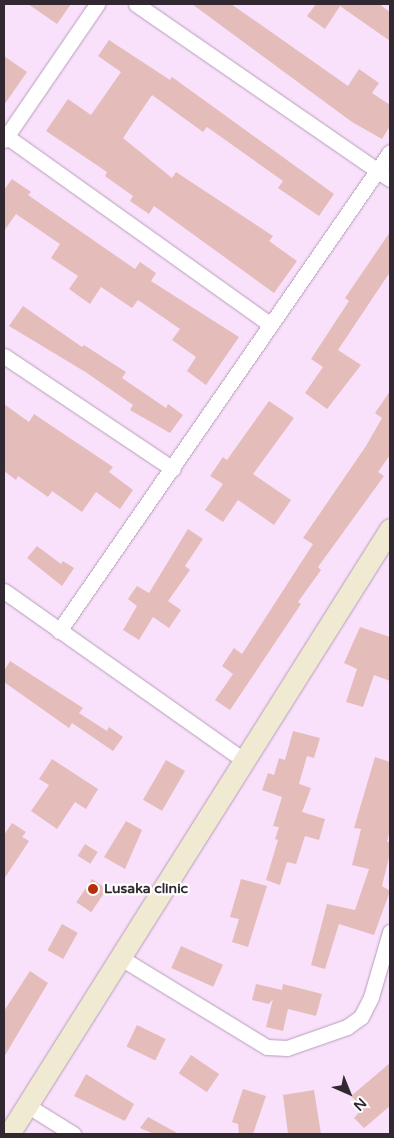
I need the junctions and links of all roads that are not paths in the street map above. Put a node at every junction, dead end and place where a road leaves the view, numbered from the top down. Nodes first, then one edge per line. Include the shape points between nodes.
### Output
1 (97, 4) edge
2 (136, 4) edge
3 (5, 138) edge
4 (390, 152) edge
5 (377, 169) junction
6 (390, 179) edge
7 (270, 324) junction
8 (4, 356) edge
9 (173, 470) junction
10 (390, 529) edge
11 (4, 592) edge
12 (59, 631) junction
13 (242, 759) junction
14 (390, 932) edge
15 (120, 958) junction
16 (26, 1104) junction
17 (10, 1134) edge
18 (73, 1134) edge

1 - 3 street
2 - 5 street
3 - 7 street
4 - 5 street
5 - 6 street
5 - 7 street
7 - 9 street
8 - 9 street
9 - 12 street
10 - 13 main road
11 - 12 street
12 - 13 street
13 - 15 main road
14 - 15 street via 371,997 361,1016 347,1027 287,1048 267,1047
15 - 16 main road
16 - 17 main road
16 - 18 street

